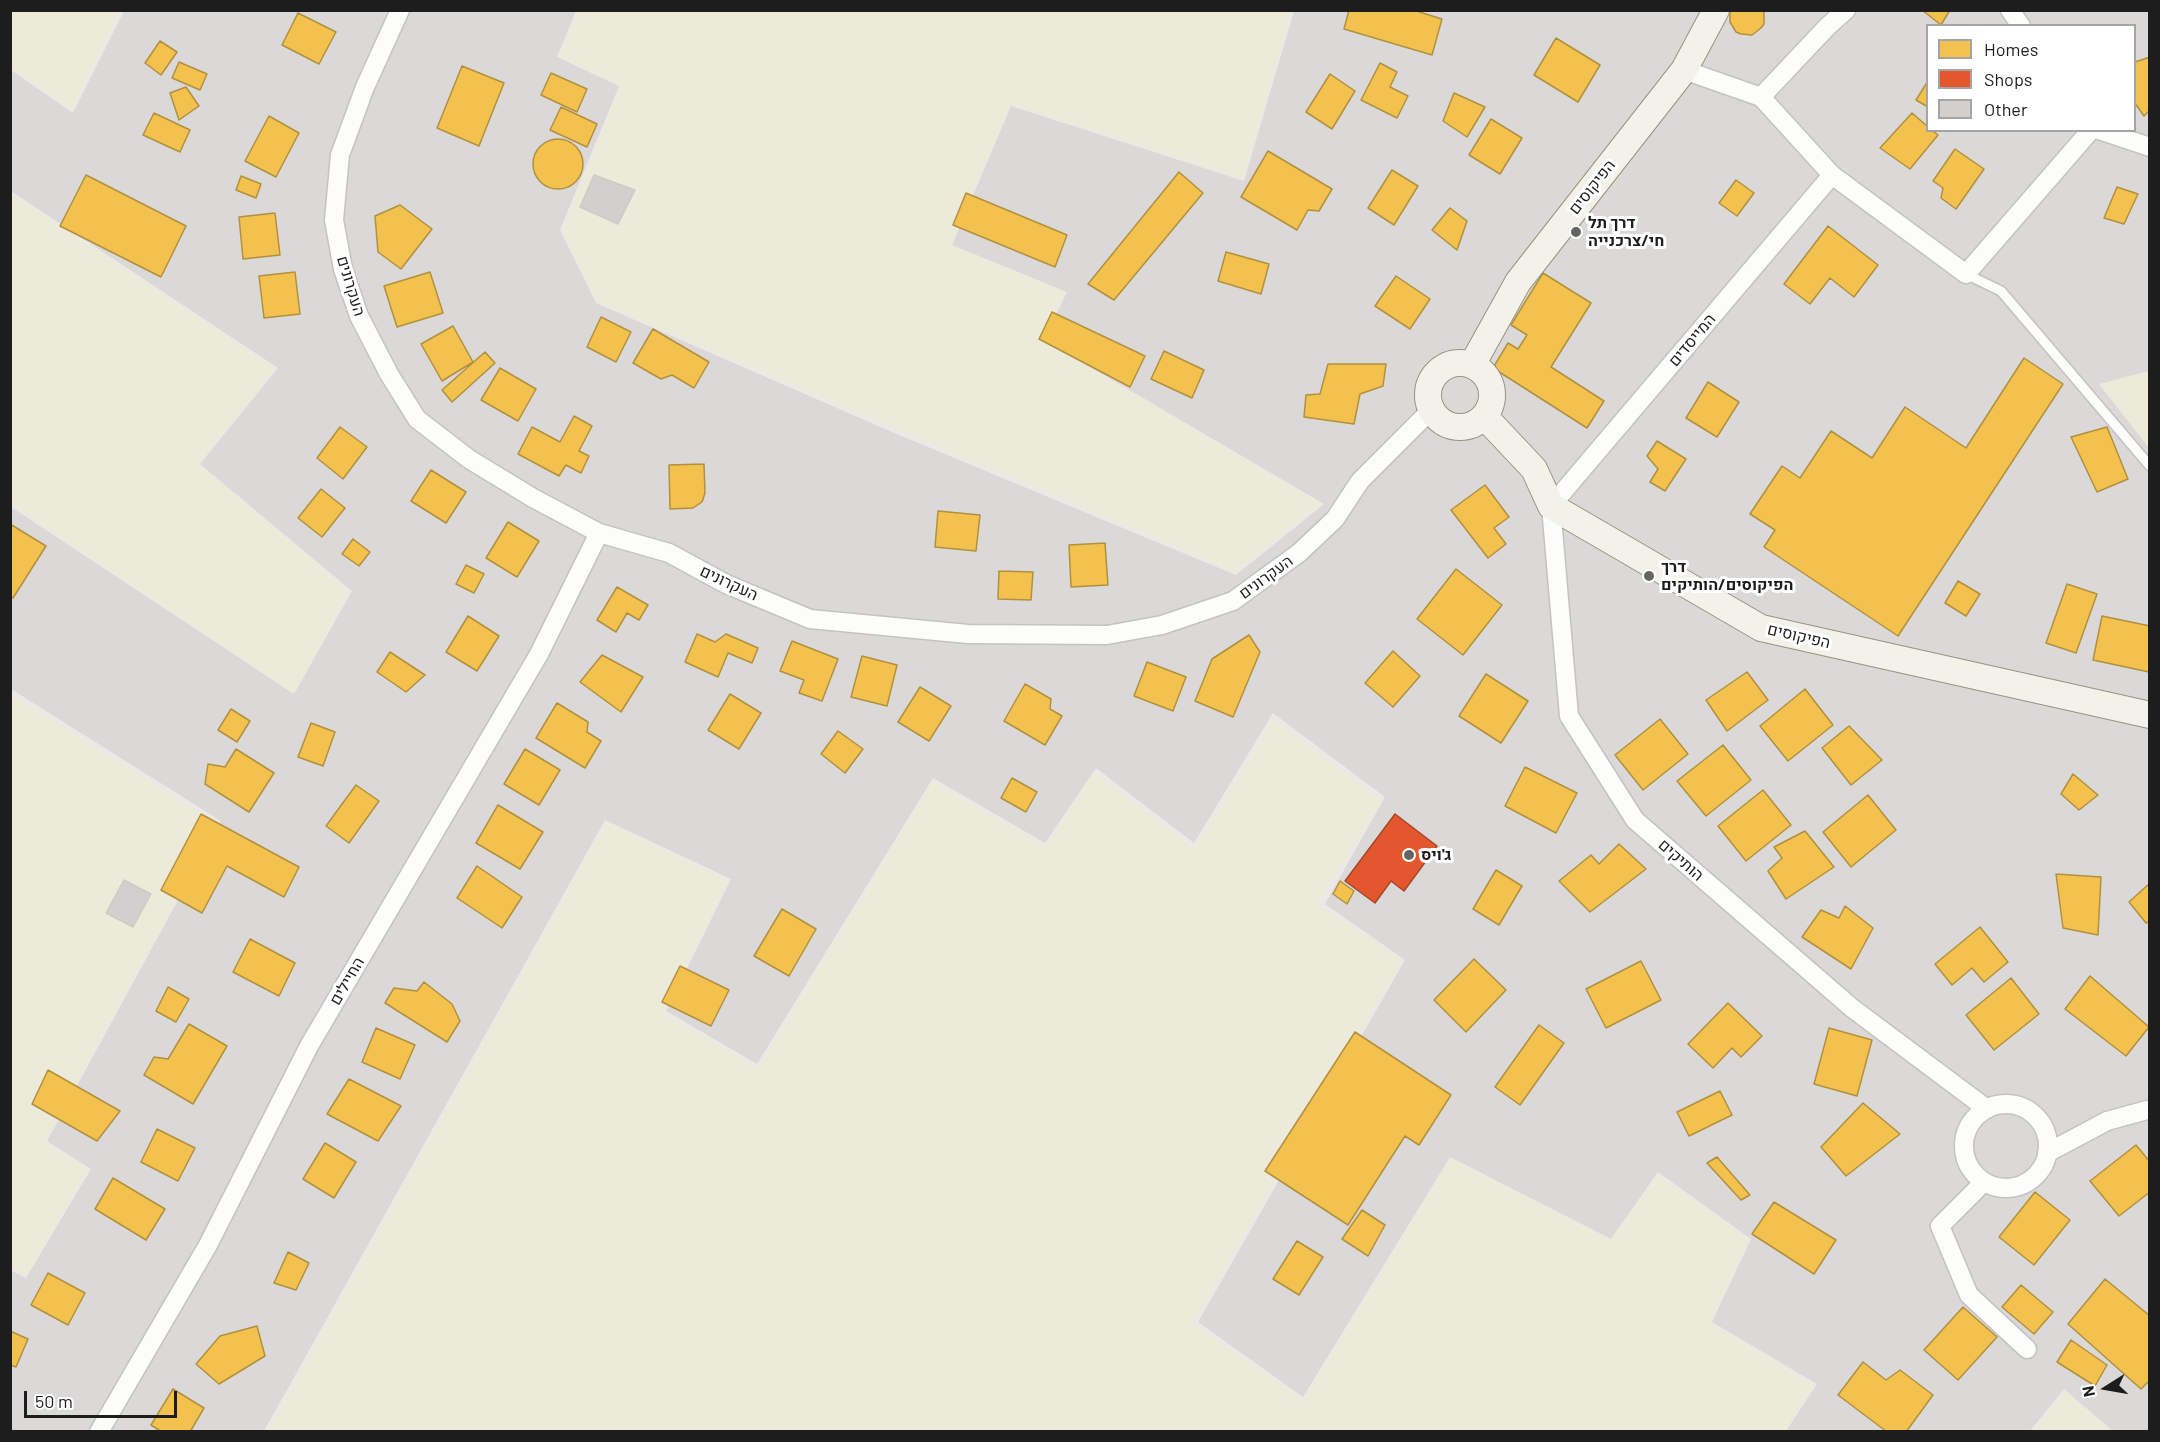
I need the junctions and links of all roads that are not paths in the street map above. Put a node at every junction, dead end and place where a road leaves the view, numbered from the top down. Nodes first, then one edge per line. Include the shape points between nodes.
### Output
1 (400, 10) edge
2 (1716, 10) edge
3 (1846, 10) edge
4 (2010, 10) edge
5 (2020, 24) edge
6 (1684, 70) junction
7 (1761, 97) junction
8 (2089, 132) edge
9 (2104, 132) edge
10 (2150, 147) edge
11 (1832, 175) junction
12 (1966, 274) junction
13 (1472, 365) junction
14 (1431, 410) junction
15 (1484, 416) junction
16 (2150, 466) edge
17 (1551, 506) junction
18 (599, 533) junction
19 (2150, 715) edge
20 (1987, 1109) junction
21 (2147, 1110) dead end
22 (2047, 1153) junction
23 (1984, 1182) junction
24 (2027, 1349) dead end
25 (99, 1431) edge

1 - 18 street, העקרונים via 340,155 334,220 343,269 359,316 417,419 469,459
2 - 6 street, הפיקוסים
3 - 7 street
4 - 5 street
6 - 7 street
6 - 13 street, הפיקוסים via 1518,282
7 - 11 street
8 - 12 street
9 - 10 street
11 - 12 street
11 - 17 street, המייסדים
12 - 16 lane via 2001,291
13 - 14 street via 1452,363 1438,371 1427,392
13 - 15 street via 1485,374 1492,390
14 - 15 street via 1453,427 1465,427
14 - 18 street, העקרונים via 1360,481 1335,519 1299,553 1233,601 1162,625 1107,635 968,634 810,619 726,585 669,553
15 - 17 street via 1534,469
17 - 19 street, הפיקוסים via 1761,628
17 - 20 street, הותיקים via 1569,716 1635,820 1852,1008
18 - 25 street, החיילים via 539,654 309,1046 208,1245
20 - 22 street via 2013,1105 2036,1117 2047,1140
20 - 23 street via 1969,1126 1964,1151 1974,1174
21 - 22 street via 2107,1121
22 - 23 street via 2043,1166 2023,1185 1997,1187
23 - 24 street via 1940,1226 1969,1295

